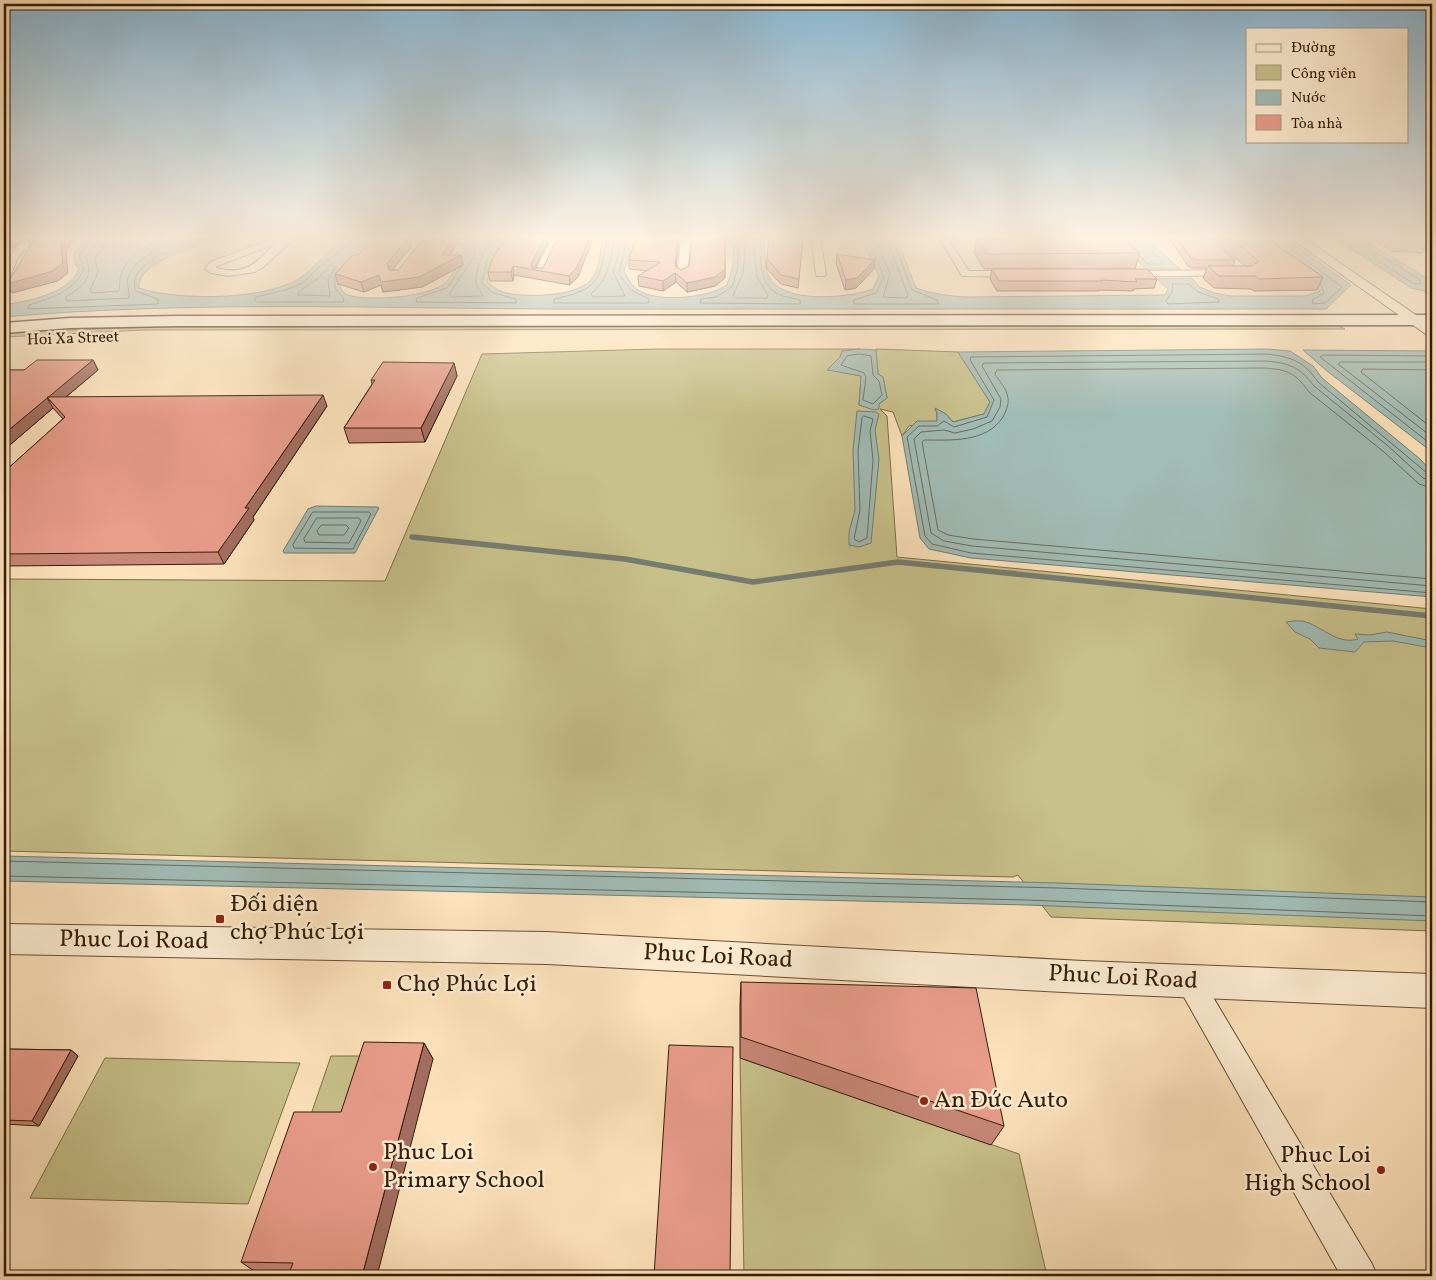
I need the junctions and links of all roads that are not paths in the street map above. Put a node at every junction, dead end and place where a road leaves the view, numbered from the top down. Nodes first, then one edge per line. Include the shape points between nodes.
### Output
1 (1381, 297) edge
2 (1403, 297) edge
3 (1432, 316) edge
4 (1415, 320) junction
5 (1432, 320) edge
6 (4, 328) edge
7 (1432, 334) edge
8 (4, 342) edge
9 (4, 939) edge
10 (1189, 981) junction
11 (1432, 991) edge
12 (1360, 1276) edge

1 - 4 street
2 - 3 street
4 - 5 main road, Hoi Xa Street
4 - 6 main road, Hoi Xa Street via 178,321
4 - 7 street
7 - 8 main road, Hoi Xa Street via 145,336
9 - 10 street, Phuc Loi Road via 547,948
10 - 11 street, Phuc Loi Road
10 - 12 street

